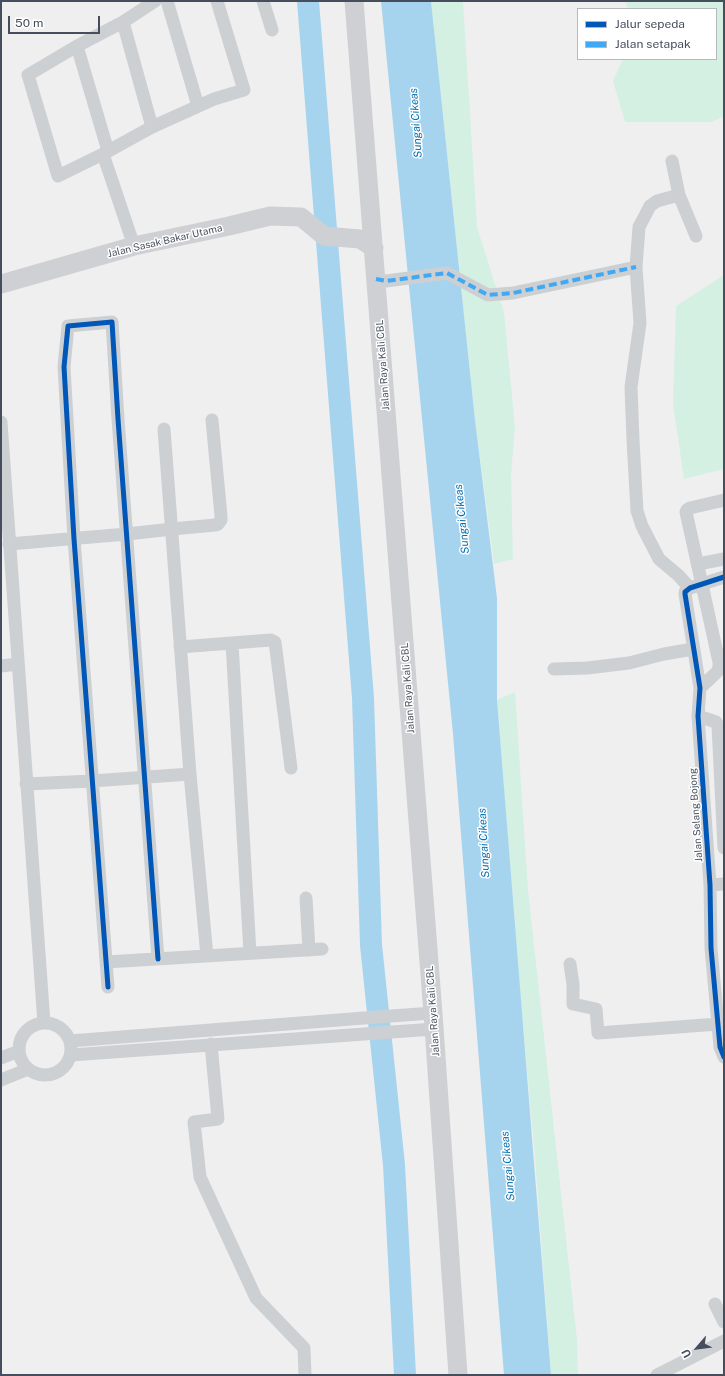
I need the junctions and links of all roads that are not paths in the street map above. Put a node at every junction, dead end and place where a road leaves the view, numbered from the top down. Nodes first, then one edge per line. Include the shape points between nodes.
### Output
1 (155, 1) edge
2 (167, 1) edge
3 (217, 1) edge
4 (263, 1) edge
5 (354, 1) edge
6 (122, 22) junction
7 (272, 30) dead end
8 (77, 46) junction
9 (198, 106) junction
10 (152, 127) junction
11 (105, 152) junction
12 (672, 160) dead end
13 (679, 195) junction
14 (696, 236) dead end
15 (134, 246) junction
16 (374, 248) junction
17 (636, 267) junction
18 (381, 280) junction
19 (1, 284) edge
20 (212, 420) dead end
21 (1, 422) edge
22 (164, 429) dead end
23 (724, 500) edge
24 (172, 528) junction
25 (127, 534) junction
26 (74, 539) junction
27 (9, 544) junction
28 (724, 559) edge
29 (698, 577) junction
30 (724, 577) edge
31 (232, 643) junction
32 (180, 647) junction
33 (693, 649) junction
34 (18, 664) junction
35 (1, 666) edge
36 (554, 669) dead end
37 (700, 688) junction
38 (698, 716) junction
39 (291, 768) dead end
40 (190, 774) junction
41 (144, 777) junction
42 (92, 781) junction
43 (26, 784) junction
44 (724, 848) edge
45 (724, 884) edge
46 (710, 886) junction
47 (306, 898) dead end
48 (250, 953) junction
49 (207, 956) junction
50 (158, 959) junction
51 (106, 962) junction
52 (570, 964) dead end
53 (108, 987) dead end
54 (325, 1021) junction
55 (434, 1021) junction
56 (44, 1023) junction
57 (718, 1024) junction
58 (326, 1036) junction
59 (70, 1041) junction
60 (211, 1044) junction
61 (19, 1051) junction
62 (71, 1055) junction
63 (724, 1057) edge
64 (1, 1058) edge
65 (28, 1069) junction
66 (1, 1080) edge
67 (715, 1304) dead end
68 (724, 1322) edge
69 (724, 1341) edge
70 (305, 1375) edge
71 (458, 1375) edge
72 (657, 1375) edge

1 - 6 street
2 - 9 street
3 - 9 street via 244,90
4 - 7 street
5 - 16 main road, Jalan Raya Kali CBL
6 - 8 street
6 - 10 street
8 - 11 street
8 - 11 street via 28,75 58,176
9 - 10 street
10 - 11 street
11 - 15 street
12 - 13 street
13 - 14 street
13 - 17 street via 657,201 650,206 639,227
15 - 16 main road, Jalan Sasak Bakar Utama via 270,216 301,217 324,236 360,239
15 - 19 main road, Jalan Sasak Bakar Utama
16 - 18 main road, Jalan Raya Kali CBL
17 - 18 street via 513,293 488,295 447,274
17 - 29 street via 640,324 630,387 637,511 659,559 678,574
18 - 55 main road, Jalan Raya Kali CBL
20 - 24 street via 221,520 215,525
21 - 27 street
22 - 24 street
23 - 29 street via 687,510
24 - 25 street
24 - 32 street
25 - 26 street
25 - 26 street via 112,322 68,326 64,361
25 - 41 street
26 - 27 street
26 - 42 street
27 - 34 street
28 - 29 street
29 - 30 street
29 - 33 street, Jalan Selang Bojong via 685,592
29 - 37 street via 719,662 717,672
31 - 32 street
31 - 39 street via 272,640 276,644
31 - 48 street
32 - 40 street
33 - 36 street via 629,663
33 - 37 street, Jalan Selang Bojong
34 - 35 street
34 - 43 street
37 - 38 street, Jalan Selang Bojong
38 - 44 street via 716,722 718,726
38 - 46 street, Jalan Selang Bojong
40 - 41 street
40 - 49 street
41 - 42 street
41 - 50 street
42 - 43 street
42 - 51 street
43 - 56 street
45 - 46 street
46 - 57 street, Jalan Selang Bojong via 711,948
47 - 48 street via 316,949
48 - 49 street
49 - 50 street
50 - 51 street
51 - 53 street
52 - 57 street via 573,1004 596,1009 598,1033
54 - 55 street via 388,1016
54 - 58 street
54 - 59 street
55 - 58 street via 389,1031
55 - 71 main road, Jalan Raya Kali CBL
56 - 59 street via 63,1030
56 - 61 street via 37,1024 26,1032
57 - 63 street, Jalan Selang Bojong via 720,1047
58 - 60 street
59 - 62 street
60 - 62 street
60 - 70 street via 218,1119 194,1122 200,1177 256,1298 304,1348
61 - 64 street
61 - 65 street via 20,1058
62 - 65 street via 65,1067 54,1074 40,1075
65 - 66 street
67 - 68 street
69 - 72 street

